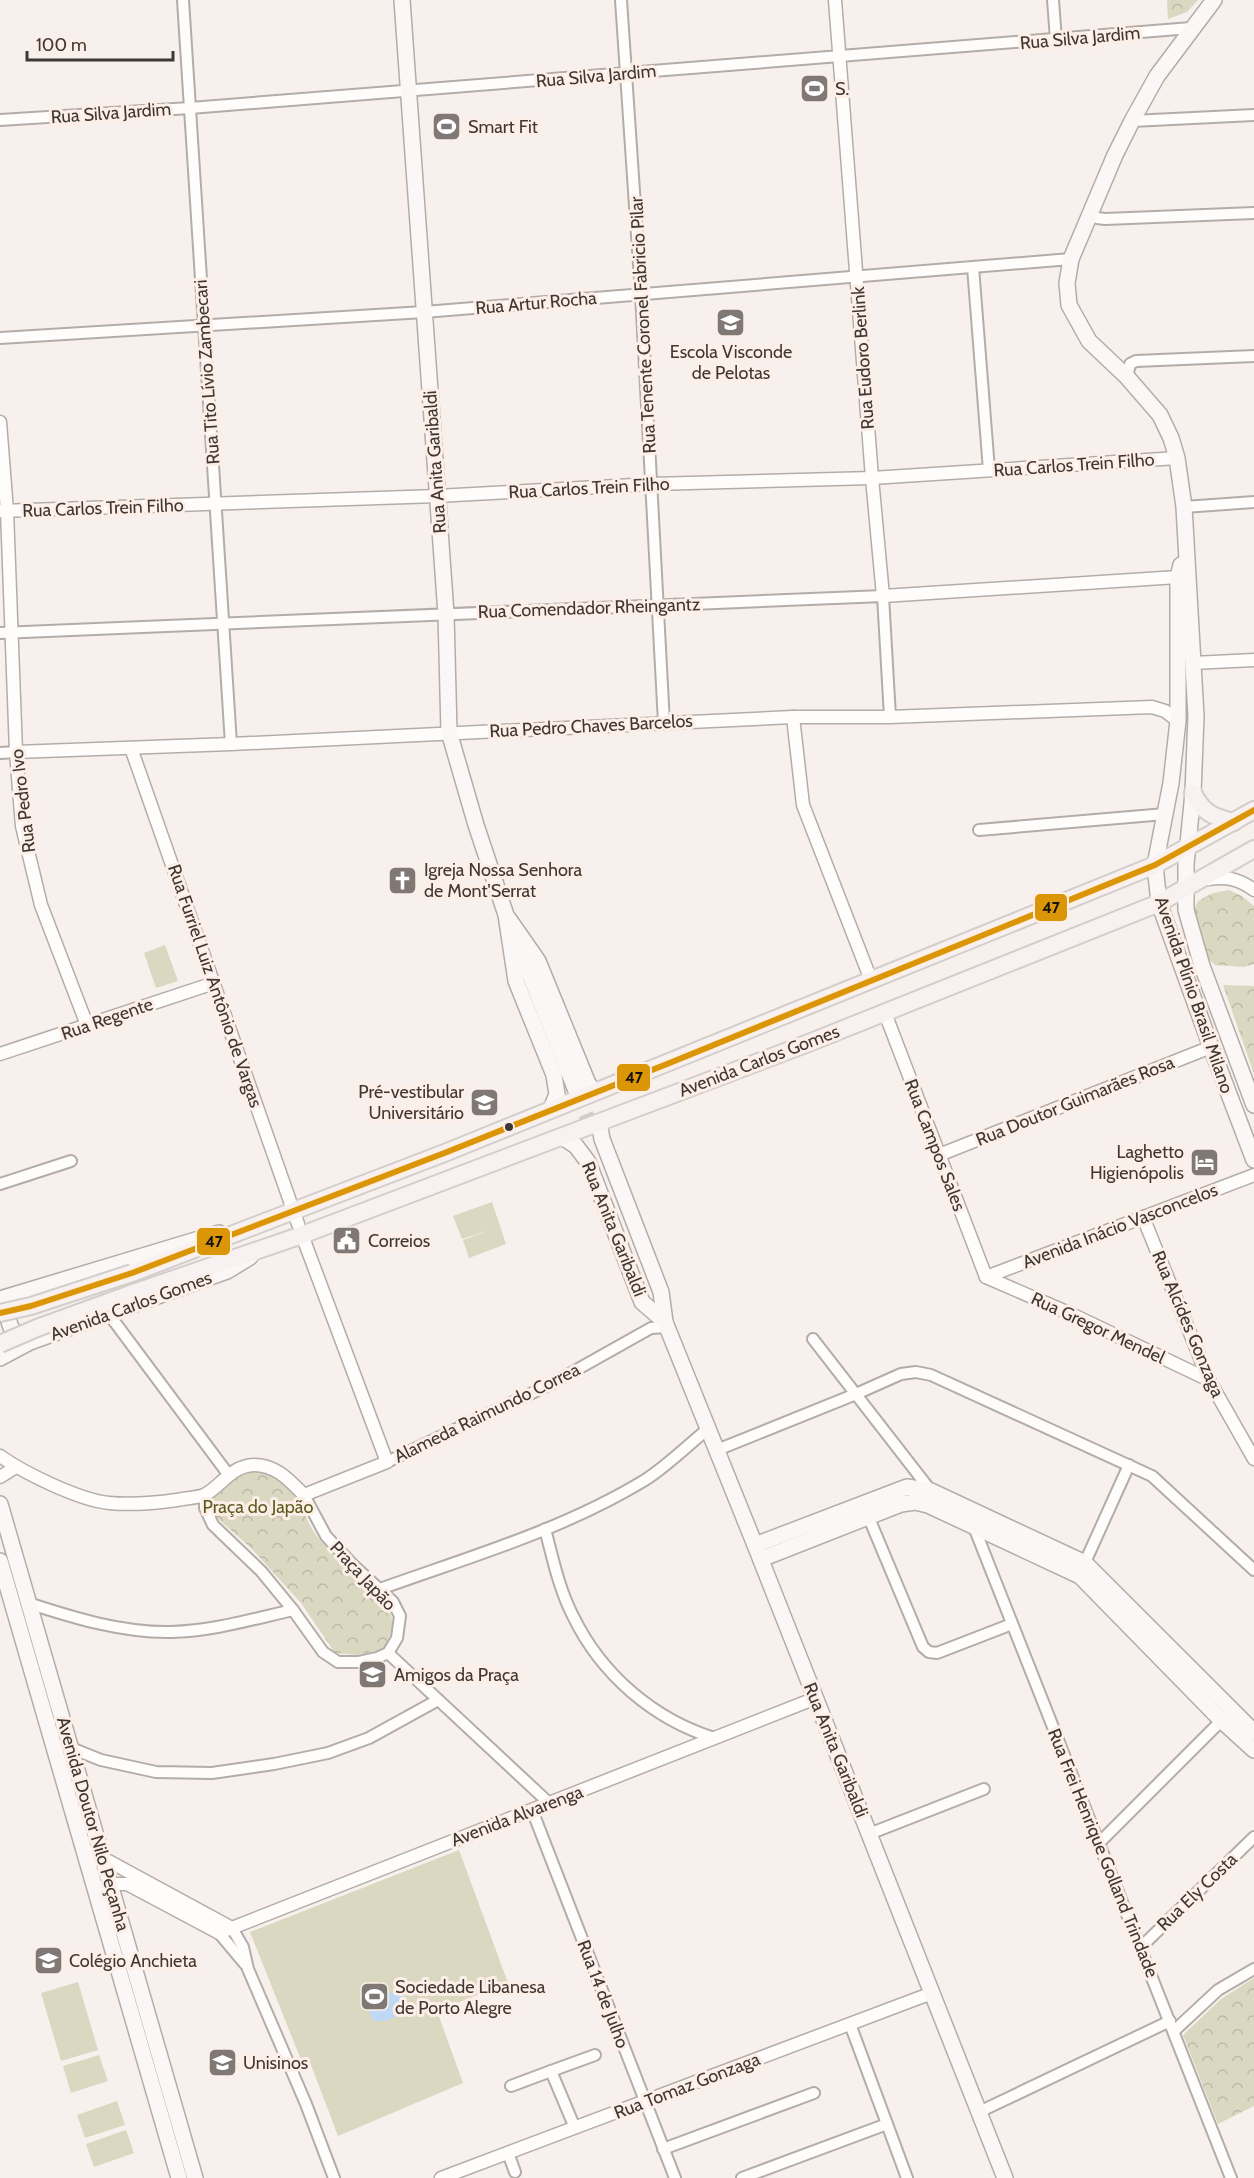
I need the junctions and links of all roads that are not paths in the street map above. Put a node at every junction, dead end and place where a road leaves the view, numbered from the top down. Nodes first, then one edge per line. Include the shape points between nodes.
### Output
1 (183, 0) edge
2 (402, 0) edge
3 (621, 0) edge
4 (835, 0) edge
5 (1053, 0) edge
6 (1214, 0) edge
7 (1191, 28) junction
8 (1056, 40) junction
9 (839, 57) junction
10 (627, 73) junction
11 (408, 91) junction
12 (190, 108) junction
13 (1254, 115) edge
14 (0, 120) edge
15 (1132, 121) junction
16 (1091, 213) junction
17 (1254, 213) edge
18 (1071, 259) junction
19 (973, 267) junction
20 (856, 277) junction
21 (641, 294) junction
22 (424, 312) junction
23 (204, 325) junction
24 (0, 338) edge
25 (1254, 356) edge
26 (1127, 377) junction
27 (0, 422) edge
28 (1177, 458) junction
29 (989, 470) junction
30 (872, 478) junction
31 (652, 484) junction
32 (437, 496) junction
33 (1254, 502) edge
34 (216, 504) junction
35 (1184, 507) junction
36 (4, 511) edge
37 (1186, 541) junction
38 (1178, 577) junction
39 (883, 596) junction
40 (659, 605) junction
41 (446, 615) junction
42 (224, 624) junction
43 (5, 633) edge
44 (1254, 660) edge
45 (1193, 663) junction
46 (793, 717) junction
47 (890, 717) junction
48 (1178, 721) junction
49 (664, 723) junction
50 (449, 732) junction
51 (231, 744) junction
52 (131, 748) junction
53 (16, 752) junction
54 (0, 753) edge
55 (1193, 794) junction
56 (1254, 810) edge
57 (1165, 814) junction
58 (1234, 822) junction
59 (979, 830) dead end
60 (1188, 847) junction
61 (1254, 849) edge
62 (1155, 865) junction
63 (1194, 884) junction
64 (1254, 890) edge
65 (1159, 903) junction
66 (506, 915) junction
67 (872, 980) junction
68 (214, 983) junction
69 (885, 1012) junction
70 (87, 1025) junction
71 (1211, 1047) junction
72 (0, 1054) edge
73 (585, 1092) junction
74 (1254, 1105) edge
75 (551, 1109) junction
76 (597, 1128) junction
77 (562, 1137) junction
78 (939, 1155) junction
79 (1254, 1160) edge
80 (71, 1161) dead end
81 (1254, 1175) edge
82 (0, 1184) edge
83 (1143, 1217) junction
84 (298, 1224) junction
85 (254, 1225) junction
86 (261, 1251) junction
87 (986, 1277) junction
88 (6, 1298) edge
89 (0, 1313) edge
90 (108, 1313) junction
91 (666, 1325) junction
92 (813, 1339) dead end
93 (30, 1342) junction
94 (0, 1344) edge
95 (0, 1358) edge
96 (1209, 1380) junction
97 (856, 1394) junction
98 (709, 1428) junction
99 (717, 1450) junction
100 (0, 1456) edge
101 (1254, 1459) edge
102 (387, 1462) junction
103 (1129, 1465) junction
104 (16, 1467) junction
105 (228, 1474) junction
106 (0, 1477) edge
107 (931, 1491) junction
108 (204, 1495) junction
109 (303, 1495) junction
110 (0, 1504) edge
111 (865, 1509) junction
112 (974, 1527) junction
113 (545, 1529) junction
114 (758, 1552) junction
115 (0, 1561) edge
116 (1082, 1569) junction
117 (1254, 1570) edge
118 (380, 1588) junction
119 (28, 1603) junction
120 (293, 1610) junction
121 (1012, 1624) junction
122 (388, 1653) junction
123 (816, 1698) junction
124 (438, 1700) junction
125 (1226, 1715) junction
126 (1254, 1731) edge
127 (714, 1738) junction
128 (71, 1748) junction
129 (1254, 1750) edge
130 (984, 1788) dead end
131 (549, 1803) junction
132 (532, 1810) junction
133 (869, 1834) junction
134 (1254, 1837) edge
135 (1098, 1844) junction
136 (103, 1858) junction
137 (111, 1886) junction
138 (170, 1894) junction
139 (154, 1897) junction
140 (100, 1905) junction
141 (232, 1928) junction
142 (219, 1933) junction
143 (1140, 1948) junction
144 (248, 1969) junction
145 (1254, 1969) edge
146 (932, 1993) junction
147 (850, 2025) junction
148 (1172, 2026) junction
149 (595, 2055) dead end
150 (551, 2071) junction
151 (511, 2086) dead end
152 (814, 2093) dead end
153 (645, 2102) junction
154 (979, 2112) junction
155 (887, 2124) junction
156 (576, 2128) junction
157 (663, 2149) junction
158 (508, 2153) junction
159 (516, 2175) edge
160 (179, 2178) edge
161 (195, 2178) edge
162 (334, 2178) edge
163 (441, 2178) edge
164 (675, 2178) edge
165 (742, 2178) edge
166 (907, 2178) edge
167 (1005, 2178) edge
168 (1231, 2178) edge

1 - 12 street, Rua Tito Lívio Zambecari
2 - 11 main road, Rua Anita Garibaldi
3 - 10 street, Rua Tenente Coronel Fabricio Pilar
4 - 9 street, Rua Eudoro Berlink
5 - 8 street
6 - 7 main road, Avenida Plínio Brasil Milano
7 - 8 street, Rua Silva Jardim
7 - 15 main road, Avenida Plínio Brasil Milano
8 - 9 street, Rua Silva Jardim
9 - 10 street, Rua Silva Jardim
9 - 20 street, Rua Eudoro Berlink
10 - 11 street, Rua Silva Jardim
10 - 21 street, Rua Tenente Coronel Fabricio Pilar
11 - 12 street, Rua Silva Jardim
11 - 22 main road, Rua Anita Garibaldi
12 - 14 street, Rua Silva Jardim
12 - 23 street, Rua Tito Lívio Zambecari
13 - 15 street
15 - 16 main road, Avenida Plínio Brasil Milano
16 - 17 street via 1105,219
16 - 18 main road, Avenida Plínio Brasil Milano
18 - 19 street, Rua Artur Rocha
18 - 26 main road, Avenida Plínio Brasil Milano via 1067,283 1075,318 1089,341
19 - 20 street, Rua Artur Rocha
19 - 29 street
20 - 21 street, Rua Artur Rocha
20 - 30 street, Rua Eudoro Berlink
21 - 22 street, Rua Artur Rocha
21 - 31 street, Rua Tenente Coronel Fabricio Pilar
22 - 23 street, Rua Artur Rocha
22 - 32 main road, Rua Anita Garibaldi
23 - 24 street, Rua Artur Rocha
23 - 34 street, Rua Tito Lívio Zambecari
25 - 26 street via 1137,361 1130,364
26 - 28 main road, Avenida Plínio Brasil Milano via 1160,415
27 - 36 street, Rua Pedro Ivo
28 - 29 street, Rua Carlos Trein Filho
28 - 35 main road, Avenida Plínio Brasil Milano
29 - 30 street, Rua Carlos Trein Filho
30 - 31 street, Rua Carlos Trein Filho
30 - 39 street, Rua Eudoro Berlink
31 - 32 street, Rua Carlos Trein Filho
31 - 40 street, Rua Tenente Coronel Fabricio Pilar
32 - 34 street, Rua Carlos Trein Filho
32 - 41 main road, Rua Anita Garibaldi
33 - 35 street
34 - 36 street, Rua Carlos Trein Filho
34 - 42 street, Rua Tito Lívio Zambecari
35 - 37 main road, Avenida Plínio Brasil Milano
36 - 43 street, Rua Pedro Ivo
37 - 38 main road, Avenida Plínio Brasil Milano
37 - 45 main road, Avenida Plínio Brasil Milano
38 - 39 street, Rua Comendador Rheingantz
38 - 48 main road, Avenida Plínio Brasil Milano
39 - 40 street, Rua Comendador Rheingantz
39 - 47 street, Rua Eudoro Berlink
40 - 41 street, Rua Comendador Rheingantz
40 - 49 street, Rua Tenente Coronel Fabricio Pilar
41 - 42 street, Rua Comendador Rheingantz
41 - 50 main road, Rua Anita Garibaldi
42 - 43 street, Rua Comendador Rheingantz
42 - 51 street, Rua Tito Lívio Zambecari
43 - 53 street, Rua Pedro Ivo
44 - 45 street
45 - 55 main road, Avenida Plínio Brasil Milano
46 - 47 street, Rua Pedro Chaves Barcelos
46 - 49 street, Rua Pedro Chaves Barcelos
46 - 67 street via 803,805
47 - 48 street, Rua Pedro Chaves Barcelos via 1152,707
48 - 57 main road, Avenida Plínio Brasil Milano
49 - 50 street, Rua Pedro Chaves Barcelos
50 - 51 street, Rua Pedro Chaves Barcelos
50 - 66 main road, Rua Anita Garibaldi
51 - 52 street, Rua Pedro Chaves Barcelos
52 - 53 street, Rua Pedro Chaves Barcelos
52 - 68 street, Rua Furriel Luiz Antônio de Vargas
53 - 54 street, Rua Pedro Chaves Barcelos
53 - 70 street, Rua Pedro Ivo via 22,826 41,905
55 - 58 main road via 1200,807
55 - 60 main road, Avenida Plínio Brasil Milano
56 - 58 main road, Avenida Carlos Gomes
57 - 59 street
57 - 62 main road, Avenida Plínio Brasil Milano
58 - 60 main road, Avenida Carlos Gomes
60 - 62 main road, Avenida Carlos Gomes
60 - 63 main road, Avenida Plínio Brasil Milano
61 - 63 main road, Avenida Carlos Gomes
62 - 65 main road, Avenida Plínio Brasil Milano
62 - 67 main road, Avenida Carlos Gomes
63 - 64 street via 1224,876 1242,881
63 - 65 main road, Avenida Carlos Gomes
63 - 74 main road, Avenida Plínio Brasil Milano via 1186,910 1202,966
65 - 69 main road, Avenida Carlos Gomes
65 - 71 main road, Avenida Plínio Brasil Milano
66 - 73 main road, Rua Anita Garibaldi via 538,961 587,1081
66 - 75 main road, Rua Anita Garibaldi via 516,981 554,1075 557,1094
67 - 73 main road, Avenida Carlos Gomes via 672,1062
68 - 70 street, Rua Regente
68 - 84 street, Rua Furriel Luiz Antônio de Vargas
69 - 76 main road, Avenida Carlos Gomes
69 - 78 street, Rua Campos Sales
70 - 72 street, Rua Regente
71 - 78 street, Rua Doutor Guimarães Rosa
71 - 79 main road, Avenida Plínio Brasil Milano
73 - 75 main road, Avenida Carlos Gomes
75 - 84 main road, Avenida Carlos Gomes
76 - 77 main road, Avenida Carlos Gomes
76 - 91 main road, Rua Anita Garibaldi via 661,1292
77 - 84 main road, Avenida Carlos Gomes
77 - 91 main road, Rua Anita Garibaldi via 576,1146 588,1162 642,1302
78 - 87 street, Rua Campos Sales
80 - 82 street
81 - 83 street, Avenida Inácio Vasconcelos
83 - 87 street, Avenida Inácio Vasconcelos
83 - 96 street, Rua Alcídes Gonzaga
84 - 85 main road, Avenida Carlos Gomes
84 - 86 main road, Avenida Carlos Gomes
84 - 102 street, Rua Furriel Luiz Antônio de Vargas
85 - 88 main road, Avenida Carlos Gomes
85 - 89 main road, Avenida Carlos Gomes, bridge via 132,1273
86 - 90 main road, Avenida Carlos Gomes via 227,1271
86 - 94 main road, Avenida Carlos Gomes, bridge via 136,1292
87 - 96 street, Rua Gregor Mendel
88 - 93 main road via 12,1331
90 - 93 main road, Avenida Carlos Gomes
90 - 105 street
91 - 98 main road, Rua Anita Garibaldi
91 - 102 street, Alameda Raimundo Correa via 651,1328 553,1383
92 - 97 street
93 - 95 main road, Avenida Carlos Gomes
96 - 101 street, Rua Alcídes Gonzaga
97 - 99 street
97 - 103 street via 901,1374 931,1375
97 - 107 street
98 - 99 main road, Rua Anita Garibaldi
98 - 113 street via 647,1478 594,1508
99 - 114 main road, Rua Anita Garibaldi
100 - 104 street
102 - 109 street, Alameda Raimundo Correa
103 - 116 street
103 - 117 street via 1152,1476
104 - 106 street
104 - 108 street via 108,1503
105 - 108 street, Praça Japão
105 - 109 street, Praça Japão via 252,1465 268,1466
107 - 111 main road via 907,1487
107 - 116 main road
108 - 120 street via 213,1525 261,1571
109 - 118 street, Praça Japão via 326,1536
110 - 119 main road, Avenida Doutor Nilo Peçanha
111 - 112 main road via 915,1502 928,1504
111 - 114 main road
111 - 121 street via 929,1652 937,1653
112 - 116 main road
112 - 121 street, Rua Frei Henrique Golland Trindade
113 - 118 street
113 - 127 street via 572,1615 592,1650 618,1680 660,1713 690,1731
114 - 123 main road, Rua Anita Garibaldi
115 - 140 main road, Avenida Doutor Nilo Peçanha
116 - 125 main road
118 - 122 street, Praça Japão via 400,1616 397,1638
119 - 120 street via 92,1622 171,1632 219,1627
119 - 128 main road, Avenida Doutor Nilo Peçanha
120 - 122 street via 323,1652 338,1662 359,1662
121 - 135 street, Rua Frei Henrique Golland Trindade
122 - 124 street
123 - 127 street, Avenida Alvarenga
123 - 133 main road, Rua Anita Garibaldi
124 - 128 street via 369,1738 328,1753 212,1773 156,1772 101,1760
124 - 131 street
125 - 126 main road
125 - 129 main road
125 - 135 street
127 - 131 street, Avenida Alvarenga
128 - 136 main road, Avenida Doutor Nilo Peçanha
130 - 133 street
131 - 132 street, Avenida Alvarenga
132 - 141 street, Avenida Alvarenga
132 - 153 street, Rua 14 de Julho
133 - 146 main road, Rua Anita Garibaldi
134 - 143 street, Rua Ely Costa
135 - 143 street, Rua Frei Henrique Golland Trindade
136 - 137 main road, Avenida Doutor Nilo Peçanha
136 - 138 street
137 - 139 street via 127,1884
137 - 140 street via 102,1894
137 - 161 main road, Avenida Doutor Nilo Peçanha
138 - 139 street
138 - 141 street
139 - 142 street
140 - 160 main road, Avenida Doutor Nilo Peçanha
141 - 142 street, Avenida Alvarenga
141 - 144 street via 243,1947
142 - 144 street
143 - 148 street, Rua Frei Henrique Golland Trindade
144 - 162 street
145 - 148 street via 1218,1990
146 - 147 street, Rua Tomaz Gonzaga
146 - 154 main road, Rua Anita Garibaldi
147 - 153 street, Rua Tomaz Gonzaga
147 - 155 street
148 - 154 street via 1111,2049
148 - 168 street, Rua Frei Henrique Golland Trindade
149 - 150 street
150 - 151 street
150 - 156 street
152 - 157 street
153 - 156 street, Rua Tomaz Gonzaga
153 - 157 street, Rua 14 de Julho
154 - 167 main road, Rua Anita Garibaldi
155 - 165 street
155 - 166 street
156 - 158 street, Rua Tomaz Gonzaga
157 - 164 street, Rua 14 de Julho
158 - 159 street
158 - 163 street, Rua Tomaz Gonzaga

